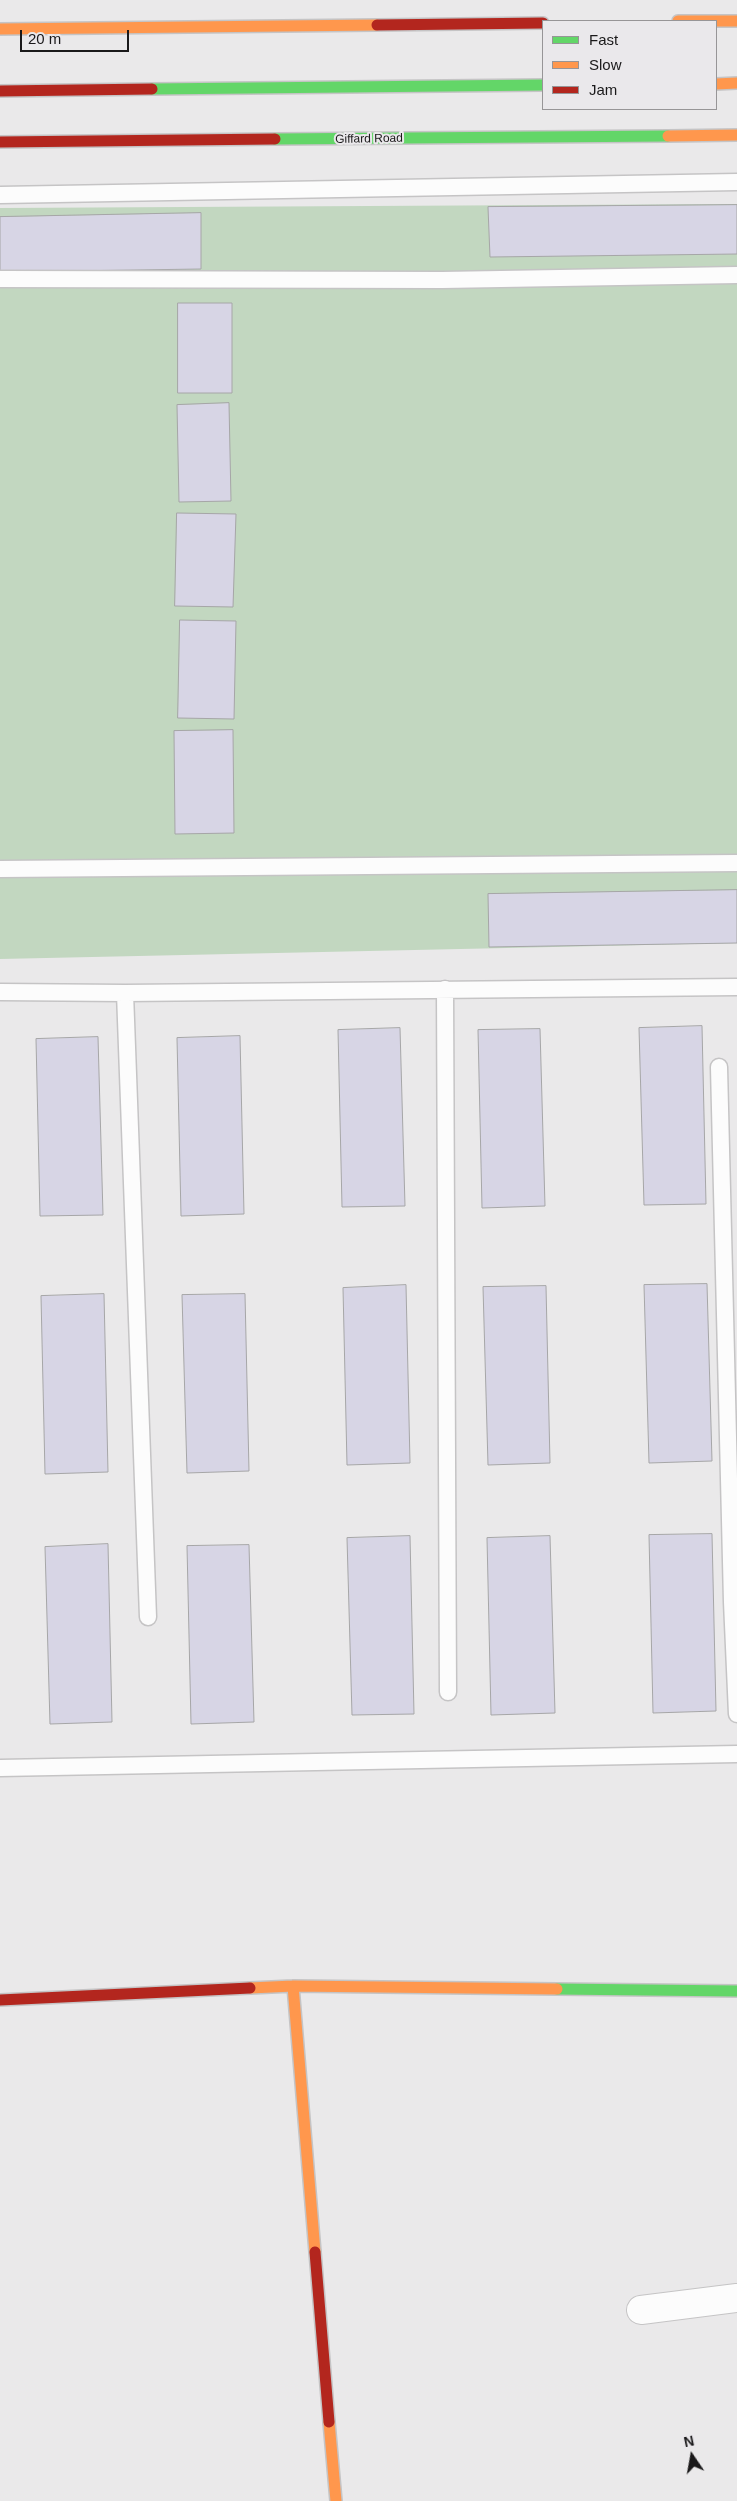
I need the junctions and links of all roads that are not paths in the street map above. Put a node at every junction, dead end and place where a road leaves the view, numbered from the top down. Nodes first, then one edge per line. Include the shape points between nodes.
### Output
1 (717, 20) edge
2 (737, 20) edge
3 (542, 23) edge
4 (0, 29) edge
5 (717, 84) edge
6 (737, 84) edge
7 (542, 85) edge
8 (0, 91) edge
9 (737, 135) edge
10 (0, 142) edge
11 (737, 182) edge
12 (0, 195) edge
13 (737, 274) edge
14 (0, 279) edge
15 (737, 863) edge
16 (0, 869) edge
17 (737, 987) edge
18 (445, 989) junction
19 (0, 992) edge
20 (125, 993) junction
21 (719, 1067) dead end
22 (730, 1198) edge
23 (733, 1425) edge
24 (734, 1602) edge
25 (148, 1617) dead end
26 (448, 1692) dead end
27 (737, 1714) edge
28 (737, 1754) edge
29 (0, 1768) edge
30 (292, 1986) junction
31 (737, 1991) edge
32 (0, 2000) edge
33 (737, 2298) edge
34 (641, 2310) dead end
35 (336, 2501) edge

1 - 2 street
3 - 4 street
5 - 6 street
7 - 8 street
9 - 10 street, Giffard Road
11 - 12 lane
13 - 14 lane via 442,280
15 - 16 lane
17 - 18 lane
18 - 20 lane
18 - 26 lane
19 - 20 lane
20 - 25 lane
21 - 22 lane
22 - 23 lane
23 - 24 lane
24 - 27 lane
28 - 29 lane
30 - 31 street
30 - 32 street
30 - 35 street
33 - 34 street

